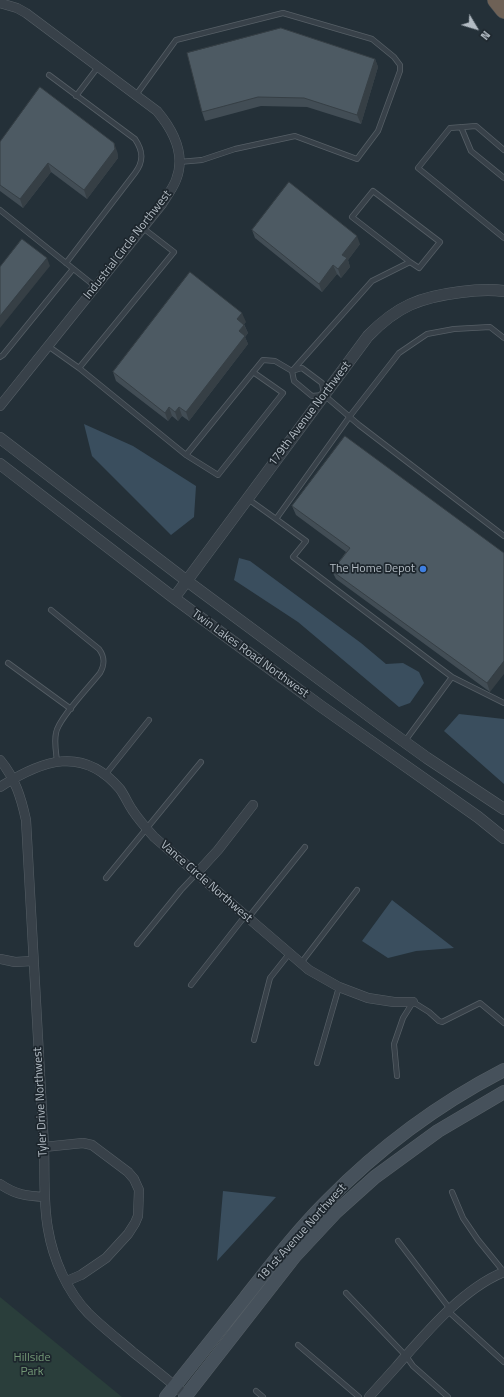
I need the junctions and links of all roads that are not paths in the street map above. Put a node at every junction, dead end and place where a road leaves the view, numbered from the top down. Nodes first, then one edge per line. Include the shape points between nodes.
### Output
1 (496, 0) edge
2 (3, 2) edge
3 (504, 10) edge
4 (98, 66) junction
5 (49, 75) dead end
6 (136, 95) junction
7 (76, 96) junction
8 (461, 127) junction
9 (504, 150) edge
10 (179, 162) junction
11 (504, 178) edge
12 (0, 210) edge
13 (143, 228) junction
14 (504, 238) edge
15 (410, 262) junction
16 (66, 263) junction
17 (73, 268) junction
18 (96, 287) junction
19 (504, 291) edge
20 (504, 338) edge
21 (48, 346) junction
22 (0, 357) edge
23 (79, 368) junction
24 (292, 371) junction
25 (253, 372) junction
26 (324, 395) junction
27 (0, 406) edge
28 (350, 416) junction
29 (0, 438) edge
30 (186, 455) junction
31 (0, 464) edge
32 (247, 499) junction
33 (276, 519) junction
34 (504, 536) edge
35 (187, 581) junction
36 (174, 598) junction
37 (51, 610) dead end
38 (8, 663) dead end
39 (452, 677) junction
40 (504, 703) edge
41 (71, 709) junction
42 (149, 720) dead end
43 (405, 741) junction
44 (0, 760) edge
45 (57, 761) junction
46 (201, 762) dead end
47 (105, 775) junction
48 (13, 778) junction
49 (0, 787) edge
50 (253, 805) dead end
51 (504, 809) edge
52 (147, 829) junction
53 (504, 838) edge
54 (305, 847) dead end
55 (196, 874) junction
56 (106, 878) dead end
57 (357, 890) dead end
58 (247, 917) junction
59 (137, 944) dead end
60 (289, 954) junction
61 (0, 959) edge
62 (32, 961) junction
63 (301, 963) junction
64 (191, 985) dead end
65 (339, 987) junction
66 (413, 1002) junction
67 (504, 1023) edge
68 (254, 1040) dead end
69 (317, 1063) dead end
70 (504, 1070) edge
71 (397, 1076) dead end
72 (504, 1092) edge
73 (44, 1147) junction
74 (0, 1184) edge
75 (452, 1192) dead end
76 (45, 1197) junction
77 (398, 1241) dead end
78 (504, 1272) edge
79 (67, 1281) junction
80 (346, 1293) dead end
81 (449, 1310) junction
82 (298, 1345) dead end
83 (406, 1356) junction
84 (504, 1362) edge
85 (175, 1386) junction
86 (256, 1391) dead end
87 (186, 1396) edge
88 (166, 1397) edge
89 (263, 1397) edge
90 (359, 1397) edge
91 (369, 1397) edge
92 (448, 1397) edge

1 - 3 highway
2 - 4 street, Industrial Circle Northwest via 26,13
4 - 6 street, Industrial Circle Northwest
4 - 7 lane
5 - 7 lane
6 - 10 street, Industrial Circle Northwest via 157,111 165,121 177,143
6 - 10 lane via 176,40 284,13 372,39 400,65 378,131 357,159 295,136 235,149 202,160
7 - 16 lane via 135,139 142,159 135,173
8 - 9 lane via 476,126
8 - 11 lane via 471,152
8 - 14 lane via 450,128 418,168
10 - 13 street, Industrial Circle Northwest via 177,179 171,191
12 - 16 lane
13 - 18 street, Industrial Circle Northwest
13 - 23 lane via 174,252
15 - 15 lane via 419,268 440,242 373,191 352,217
15 - 24 lane via 372,281
16 - 17 lane
17 - 18 lane
17 - 22 lane
18 - 21 street, Industrial Circle Northwest
19 - 26 street, 179th Avenue Northwest via 443,294 418,300 392,314 368,336
20 - 28 lane via 490,327 427,334 399,353
21 - 23 lane
21 - 27 street, Industrial Circle Northwest
23 - 30 lane
24 - 25 lane via 275,361 263,360
24 - 26 lane via 294,381 312,396
24 - 26 lane via 302,368 322,383
25 - 30 lane
25 - 30 lane via 283,393 218,475
26 - 28 lane
26 - 32 street, 179th Avenue Northwest
28 - 33 lane
28 - 34 lane
29 - 35 street, Twin Lakes Road Northwest
31 - 36 street, Twin Lakes Road Northwest
32 - 33 lane
32 - 35 street, 179th Avenue Northwest
33 - 39 lane via 306,541 293,557
35 - 36 street, 179th Avenue Northwest
35 - 43 street, Twin Lakes Road Northwest
36 - 53 street, Twin Lakes Road Northwest
37 - 41 lane via 99,648 103,655 104,664 100,673
38 - 41 lane
39 - 40 lane
39 - 43 lane
41 - 45 lane via 59,724 55,734
42 - 47 lane
43 - 51 street, Twin Lakes Road Northwest
44 - 48 street, Tyler Drive Northwest
45 - 47 street, Vance Circle Northwest via 78,762
45 - 48 street, Vance Circle Northwest
46 - 52 lane
47 - 52 street, Vance Circle Northwest via 121,790
48 - 49 street, Vance Circle Northwest
48 - 62 street, Tyler Drive Northwest via 26,820
50 - 55 street
52 - 55 street, Vance Circle Northwest
52 - 56 lane
54 - 58 lane
55 - 58 street, Vance Circle Northwest
55 - 59 lane
57 - 63 lane
58 - 60 street, Vance Circle Northwest
58 - 64 lane
60 - 63 street, Vance Circle Northwest
60 - 68 lane via 270,978
61 - 62 street via 15,962
62 - 73 street, Tyler Drive Northwest
63 - 65 street, Vance Circle Northwest
65 - 66 street, Vance Circle Northwest via 368,998
65 - 69 lane
66 - 67 lane via 442,1022 480,1003
66 - 71 lane via 403,1018 394,1044
70 - 85 main road, 181st Avenue Northwest via 428,1115 360,1169 285,1248
72 - 87 main road, 181st Avenue Northwest via 438,1131 375,1177 336,1212 295,1256
73 - 76 street, Tyler Drive Northwest
73 - 79 street via 83,1143 92,1145 128,1172 139,1190 138,1216 128,1234 106,1258
74 - 76 street via 23,1196
75 - 78 lane via 463,1218
76 - 79 street, Tyler Drive Northwest via 52,1246
77 - 81 lane
78 - 81 street via 487,1281
79 - 85 street, Tyler Drive Northwest via 87,1311 101,1325
80 - 83 lane
81 - 83 street
81 - 84 lane
82 - 90 lane
83 - 91 street
83 - 92 lane via 413,1366
85 - 87 street, Tyler Drive Northwest
85 - 88 main road, 181st Avenue Northwest
86 - 89 lane

